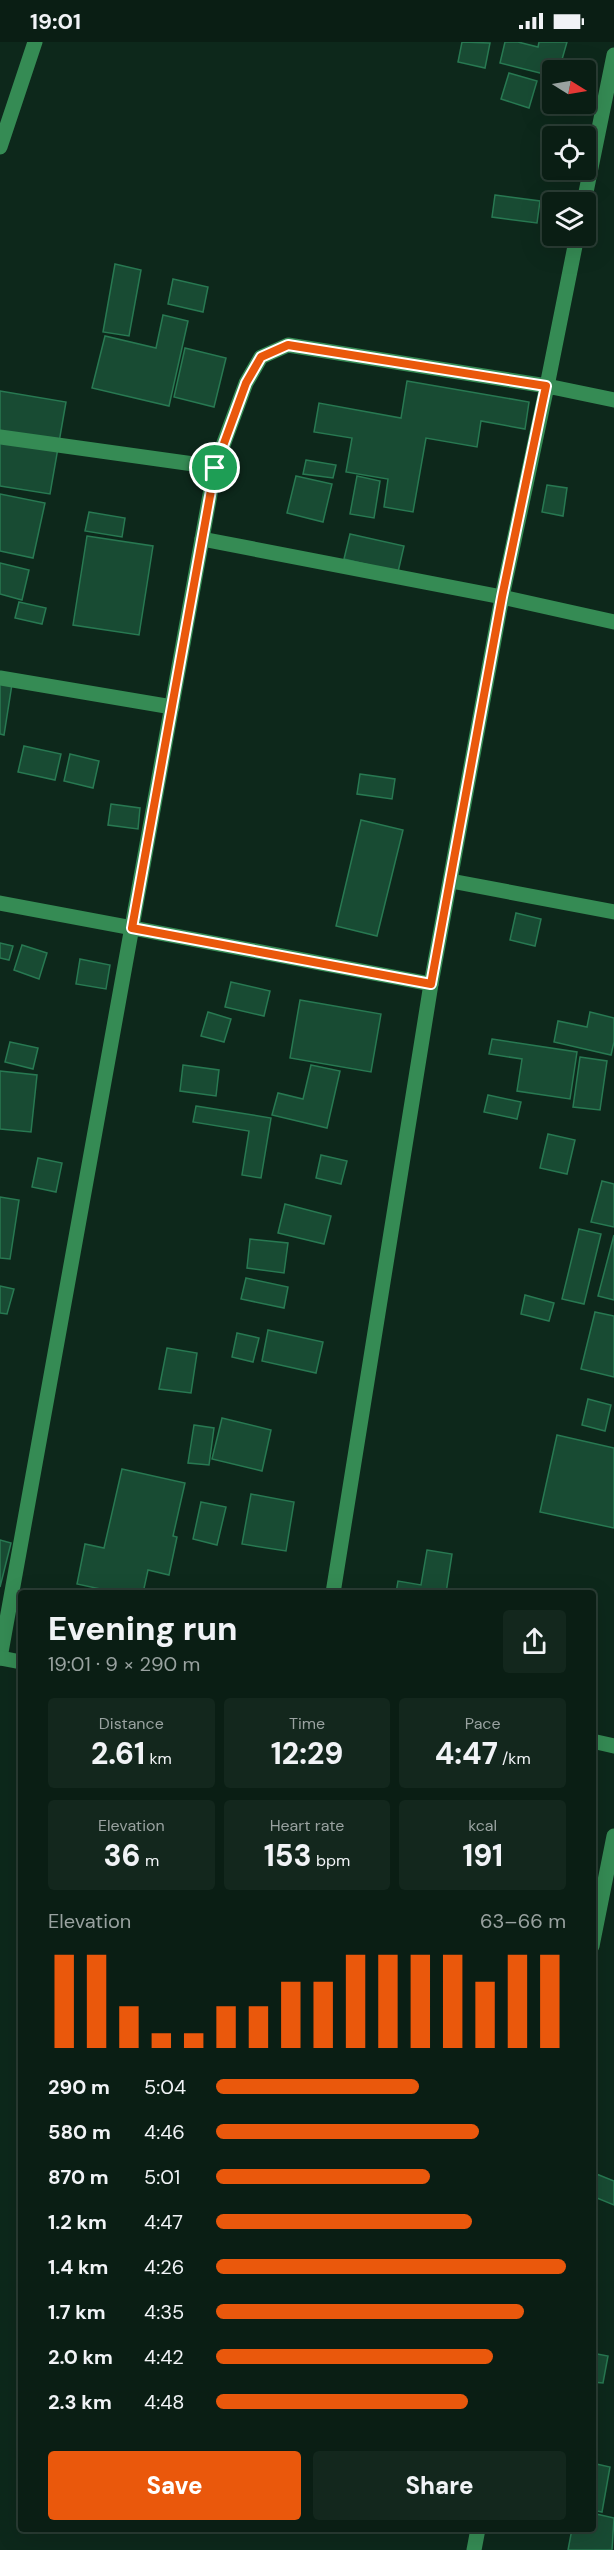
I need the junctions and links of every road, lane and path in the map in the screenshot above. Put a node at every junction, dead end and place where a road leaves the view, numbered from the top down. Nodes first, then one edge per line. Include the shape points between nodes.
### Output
1 (35, 42) edge
2 (614, 54) edge
3 (0, 147) edge
4 (586, 192) edge
5 (575, 246) edge
6 (546, 386) junction
7 (614, 400) edge
8 (0, 437) edge
9 (215, 468) junction
10 (202, 539) junction
11 (502, 597) junction
12 (614, 622) edge
13 (0, 678) edge
14 (172, 706) junction
15 (451, 881) junction
16 (0, 903) edge
17 (614, 912) edge
18 (132, 928) junction
19 (431, 984) junction
20 (333, 1590) edge
21 (0, 1658) edge
22 (18, 1661) edge
23 (596, 1743) edge
24 (614, 1746) edge
25 (614, 1836) edge
26 (596, 1926) edge
27 (477, 2532) edge
28 (474, 2550) edge

1 - 3 street
2 - 4 street
5 - 6 street
6 - 7 street
6 - 9 street via 288,345 261,357 246,383
6 - 11 street
8 - 9 street
9 - 10 street
10 - 11 street
10 - 14 street
11 - 12 street
11 - 15 street
13 - 14 street
14 - 18 street
15 - 17 street
15 - 19 street
16 - 18 street
18 - 19 street
18 - 21 street
19 - 20 street
21 - 22 street
23 - 24 street
25 - 26 street
27 - 28 street

